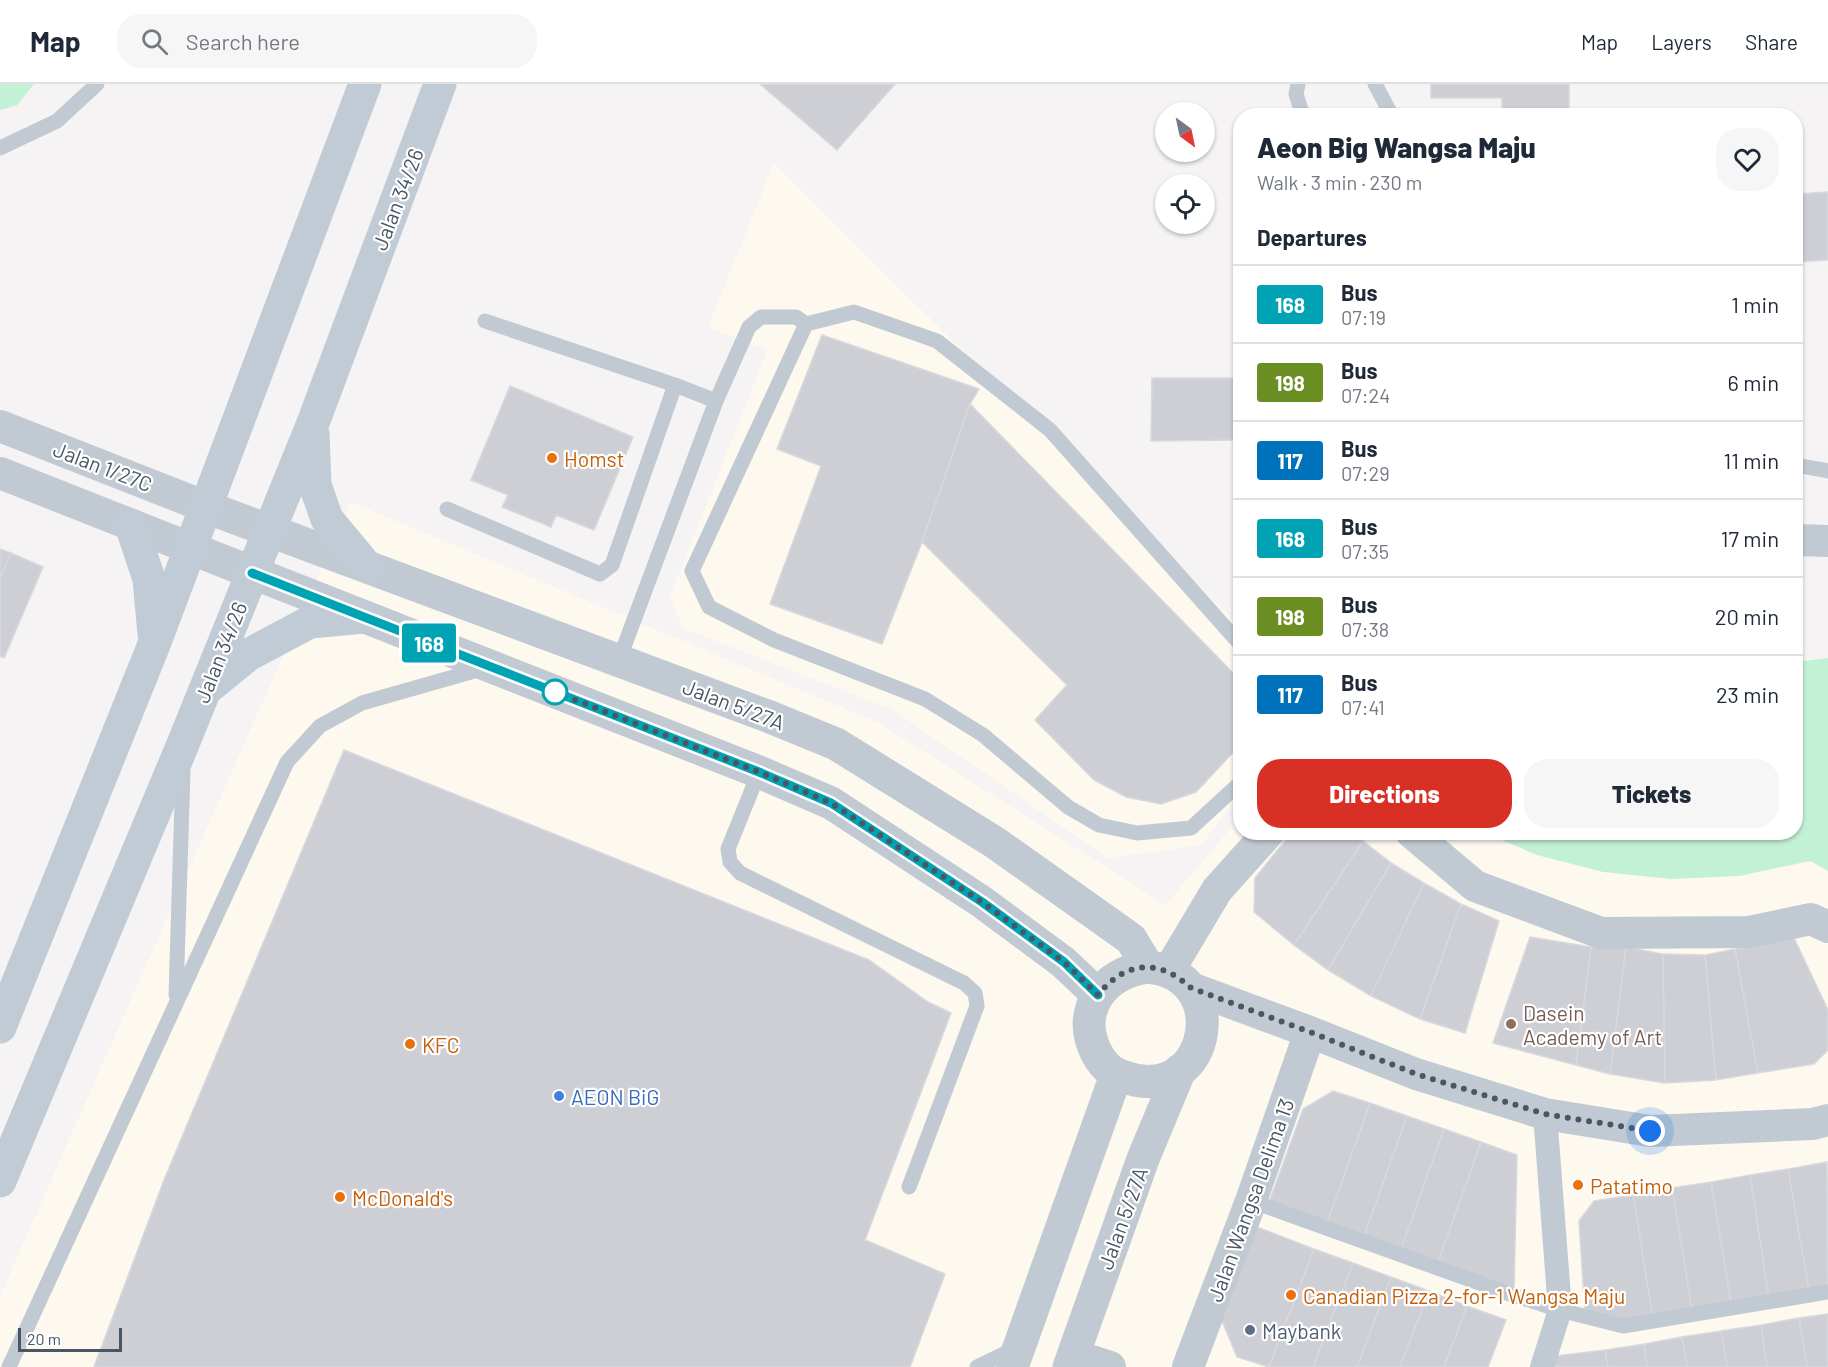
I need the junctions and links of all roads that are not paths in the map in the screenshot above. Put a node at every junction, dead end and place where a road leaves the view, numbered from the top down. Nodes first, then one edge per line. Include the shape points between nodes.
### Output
1 (97, 84) edge
2 (365, 84) edge
3 (440, 84) edge
4 (1298, 84) edge
5 (1375, 84) edge
6 (1300, 108) edge
7 (1388, 108) edge
8 (0, 148) edge
9 (485, 321) dead end
10 (806, 324) junction
11 (675, 385) junction
12 (716, 401) junction
13 (313, 423) junction
14 (0, 426) edge
15 (1803, 466) edge
16 (1828, 471) edge
17 (0, 473) edge
18 (206, 507) junction
19 (447, 509) dead end
20 (131, 525) junction
21 (269, 530) junction
22 (1803, 540) edge
23 (1828, 541) edge
24 (190, 548) junction
25 (366, 566) junction
26 (252, 573) junction
27 (364, 617) junction
28 (1233, 636) edge
29 (154, 642) junction
30 (619, 660) junction
31 (491, 667) junction
32 (204, 691) junction
33 (183, 744) junction
34 (759, 772) junction
35 (1233, 789) edge
36 (1262, 840) edge
37 (1420, 840) edge
38 (1828, 927) edge
39 (1169, 976) junction
40 (1098, 995) junction
41 (176, 1004) junction
42 (0, 1027) edge
43 (1310, 1032) junction
44 (1180, 1070) junction
45 (1116, 1075) junction
46 (1545, 1114) junction
47 (1828, 1120) edge
48 (0, 1181) edge
49 (909, 1186) dead end
50 (1251, 1201) junction
51 (1828, 1292) edge
52 (1560, 1310) junction
53 (1016, 1356) edge
54 (1071, 1361) edge
55 (9, 1367) edge
56 (977, 1367) edge
57 (1110, 1367) edge
58 (1188, 1367) edge
59 (1542, 1367) edge

1 - 8 lane via 57,121
2 - 18 main road
3 - 13 main road, Jalan 34/26
4 - 6 lane via 1296,94
5 - 7 lane
9 - 11 lane
10 - 12 lane via 796,317 761,317 748,327
10 - 28 lane via 854,312 937,341 1050,430
10 - 35 lane via 692,571 709,607 774,640 925,699 983,735 1068,807 1099,825 1137,833 1191,828
11 - 12 lane
11 - 19 lane via 608,570 600,574
12 - 30 lane
13 - 21 main road, Jalan 34/26
13 - 25 main road via 315,485 327,519
14 - 18 street, Jalan 1/27C
15 - 16 lane
17 - 20 street, Jalan 1/27C
18 - 21 street, Jalan 5/27A
18 - 24 main road
20 - 24 street, Jalan 1/27C
20 - 29 main road via 149,579
21 - 25 street, Jalan 5/27A
21 - 26 main road, Jalan 34/26
22 - 23 street
24 - 26 street
24 - 29 main road
25 - 30 street, Jalan 5/27A
26 - 27 street
26 - 32 main road, Jalan 34/26
27 - 31 street
27 - 32 main road via 310,622 248,655
29 - 42 main road
30 - 39 street, Jalan 5/27A via 836,744 994,842 1131,939
31 - 34 street
31 - 41 lane via 362,703 320,726 287,762
32 - 33 main road, Jalan 34/26
33 - 41 lane
33 - 48 main road, Jalan 34/26
34 - 40 street via 841,809 982,902 1064,962
34 - 49 lane via 728,849 730,862 740,873 964,983 975,993 977,1006
36 - 39 street via 1217,890
37 - 38 street via 1475,886 1601,933 1749,932 1811,919
39 - 40 street via 1133,969 1107,983
39 - 43 street
39 - 44 street via 1200,1004 1204,1022 1193,1057
40 - 45 street via 1091,1010 1092,1043
41 - 55 lane
43 - 46 street via 1416,1074
43 - 50 street, Jalan Wangsa Delima 13
44 - 45 street via 1164,1079 1145,1082
44 - 54 street, Jalan 5/27A via 1143,1159
45 - 53 street
46 - 47 street via 1650,1131 1813,1124
46 - 52 street
50 - 52 lane
50 - 58 street, Jalan Wangsa Delima 13
51 - 52 lane via 1623,1326
52 - 59 street
53 - 56 lane
54 - 57 street

